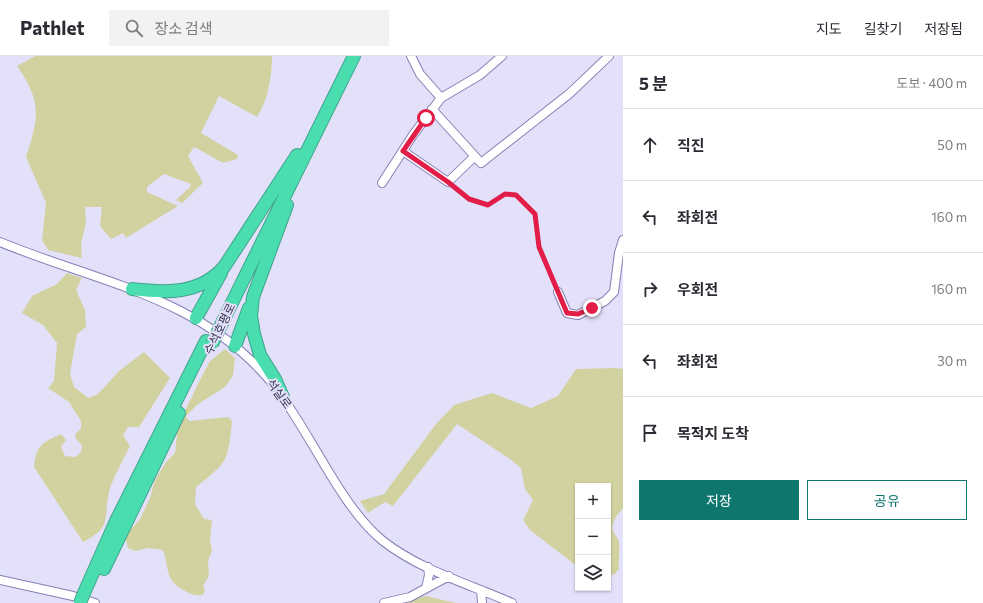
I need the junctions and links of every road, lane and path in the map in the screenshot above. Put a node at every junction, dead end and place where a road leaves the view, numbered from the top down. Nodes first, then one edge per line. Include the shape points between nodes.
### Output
1 (345, 56) edge
2 (354, 56) edge
3 (411, 56) edge
4 (502, 56) edge
5 (609, 56) edge
6 (440, 98) junction
7 (432, 109) junction
8 (403, 151) junction
9 (300, 157) junction
10 (474, 157) junction
11 (448, 182) junction
12 (382, 183) dead end
13 (623, 240) edge
14 (0, 242) edge
15 (224, 267) junction
16 (132, 289) junction
17 (558, 292) joint
18 (253, 297) junction
19 (196, 318) junction
20 (235, 346) junction
21 (282, 397) junction
22 (428, 567) junction
23 (449, 576) junction
24 (0, 580) edge
25 (426, 588) junction
26 (481, 590) junction
27 (88, 599) edge
28 (384, 603) edge
29 (482, 603) edge
30 (512, 603) edge

1 - 9 highway, 수석호평로
2 - 9 highway, 수석호평로
3 - 6 street via 420,74
4 - 6 street via 480,75
5 - 10 street via 569,94 481,163
6 - 7 street
7 - 8 street
7 - 10 street
8 - 11 street
8 - 12 street
9 - 15 highway
9 - 18 highway via 273,248
9 - 27 highway, 수석호평로 via 209,342 116,521
10 - 11 street
11 - 17 path via 469,199 488,205 505,194 516,195 535,214 539,247
13 - 17 street via 614,292 605,302 578,314 567,313
14 - 16 street, 석실로 via 30,255
15 - 16 highway via 216,276 191,289 170,292
15 - 19 highway
16 - 19 street, 석실로
18 - 20 highway
18 - 21 highway via 251,316 260,355 275,379
19 - 20 street, 석실로
20 - 21 street, 석실로 via 261,370
21 - 22 street, 석실로 via 360,516 383,541
22 - 23 street, 석실로
22 - 25 street
23 - 25 street
23 - 26 street, 석실로
24 - 27 street
25 - 28 street via 410,597
26 - 29 street
26 - 30 street, 석실로

